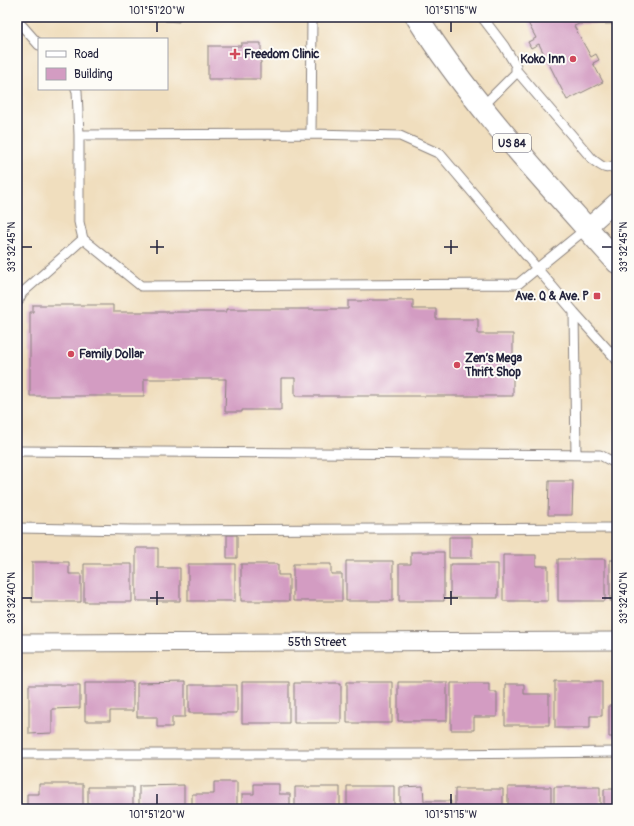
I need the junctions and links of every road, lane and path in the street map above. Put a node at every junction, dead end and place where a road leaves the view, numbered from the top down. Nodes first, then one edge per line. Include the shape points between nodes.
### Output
1 (312, 17) edge
2 (417, 17) edge
3 (485, 19) edge
4 (17, 20) edge
5 (38, 44) edge
6 (516, 70) junction
7 (77, 90) edge
8 (482, 107) junction
9 (311, 134) junction
10 (79, 135) junction
11 (617, 164) edge
12 (617, 201) edge
13 (587, 228) junction
14 (83, 239) junction
15 (617, 262) edge
16 (537, 269) junction
17 (17, 303) edge
18 (574, 312) junction
19 (617, 360) edge
20 (17, 452) edge
21 (576, 455) junction
22 (617, 464) edge
23 (17, 528) edge
24 (617, 528) edge
25 (617, 641) edge
26 (17, 643) edge
27 (617, 752) edge
28 (17, 754) edge

1 - 9 lane
2 - 8 highway, US 84
3 - 6 lane via 504,46
4 - 5 lane
6 - 8 lane via 516,73
6 - 11 lane via 593,160 604,168
7 - 10 lane
8 - 13 highway, US 84 via 521,155
9 - 10 lane
9 - 16 lane via 400,136 440,154
10 - 14 lane via 79,222
12 - 13 street
13 - 15 highway, US 84
13 - 16 lane
14 - 16 lane via 141,286 518,284
14 - 17 lane via 22,293
16 - 18 lane
18 - 19 lane
18 - 21 lane
20 - 21 lane
21 - 22 lane via 600,456
23 - 24 lane
25 - 26 street, 55th Street
27 - 28 lane

